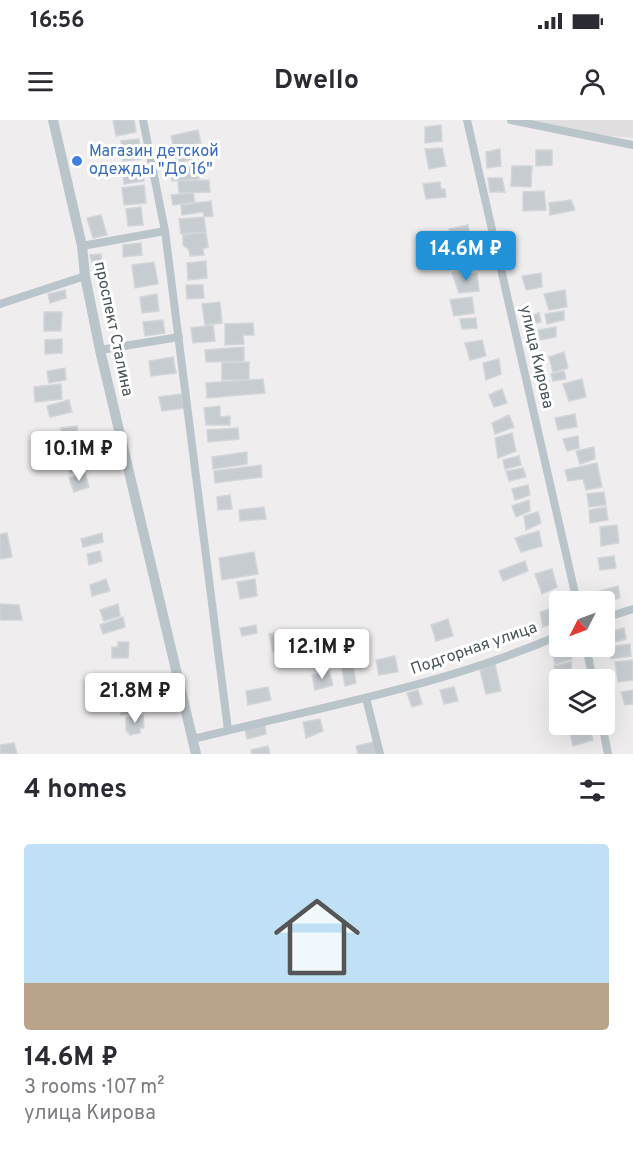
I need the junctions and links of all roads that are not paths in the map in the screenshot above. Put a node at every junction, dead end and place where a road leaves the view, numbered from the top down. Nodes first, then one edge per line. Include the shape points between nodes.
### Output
1 (53, 120) edge
2 (143, 120) edge
3 (466, 120) edge
4 (511, 120) edge
5 (633, 145) edge
6 (165, 231) junction
7 (82, 246) junction
8 (85, 276) junction
9 (0, 304) edge
10 (179, 337) junction
11 (100, 350) junction
12 (574, 591) edge
13 (633, 609) edge
14 (615, 615) edge
15 (549, 639) edge
16 (366, 698) junction
17 (228, 730) junction
18 (192, 733) junction
19 (604, 735) edge
20 (196, 754) edge
21 (380, 754) edge
22 (608, 754) edge

1 - 7 street, проспект Сталина
2 - 6 street
3 - 12 street, улица Кирова
4 - 5 street
6 - 7 street
6 - 10 street
7 - 8 street, проспект Сталина
8 - 9 street
8 - 11 street, проспект Сталина
10 - 11 street
10 - 17 street
11 - 18 street, проспект Сталина
13 - 14 street
15 - 16 street, Подгорная улица via 468,670
16 - 17 street, Подгорная улица
16 - 21 street
17 - 18 street, Подгорная улица via 193,739
18 - 20 street, проспект Сталина
19 - 22 street

